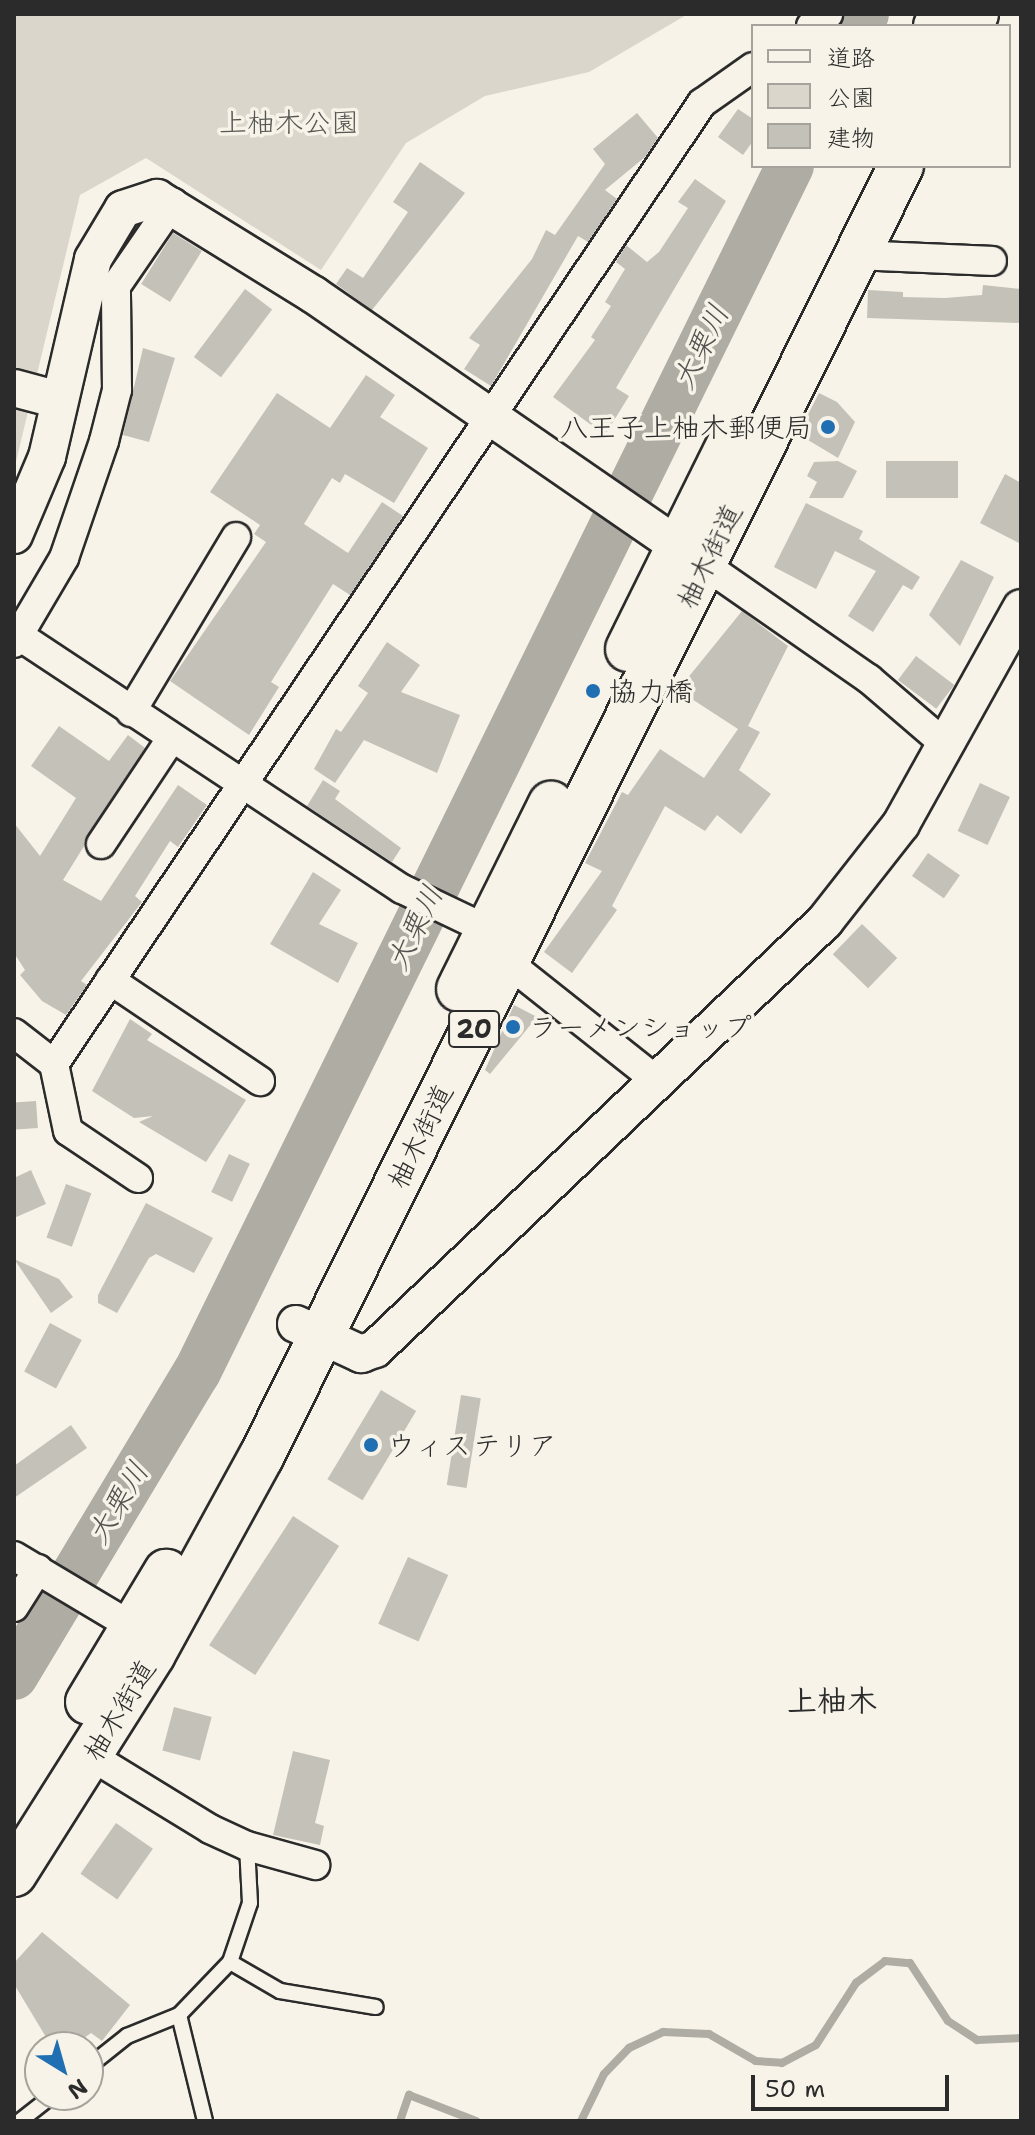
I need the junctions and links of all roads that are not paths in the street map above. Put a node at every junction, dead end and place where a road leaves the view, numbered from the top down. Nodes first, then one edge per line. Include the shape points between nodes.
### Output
1 (751, 68) edge
2 (866, 168) edge
3 (900, 168) edge
4 (173, 203) junction
5 (857, 255) junction
6 (992, 261) dead end
7 (14, 388) edge
8 (59, 400) junction
9 (490, 416) junction
10 (14, 535) edge
11 (236, 537) dead end
12 (677, 544) junction
13 (1021, 608) edge
14 (16, 639) edge
15 (131, 712) junction
16 (171, 739) junction
17 (946, 745) junction
18 (241, 784) junction
19 (101, 844) dead end
20 (483, 935) junction
21 (110, 980) junction
22 (14, 1033) edge
23 (54, 1064) junction
24 (656, 1080) junction
25 (260, 1081) dead end
26 (138, 1178) dead end
27 (308, 1330) junction
28 (33, 1567) edge
29 (14, 1607) edge
30 (133, 1627) junction
31 (91, 1756) junction
32 (14, 1819) edge
33 (247, 1846) junction
34 (315, 1865) dead end
35 (14, 1874) edge
36 (230, 1962) junction
37 (376, 2007) dead end
38 (179, 2015) junction
39 (104, 2054) edge
40 (205, 2121) edge

1 - 9 street via 702,103
2 - 12 main road, 柚木街道 / 20
3 - 5 main road, 柚木街道 / 20
4 - 8 street via 157,198 133,203 108,230 91,268
4 - 9 street
4 - 14 street via 116,286 117,390 104,441 64,558
5 - 6 street
5 - 12 main road, 柚木街道 / 20
7 - 8 street
8 - 10 street via 47,457
9 - 12 street
9 - 18 street
11 - 15 street
12 - 17 street via 869,679
12 - 20 main road, 柚木街道 / 20
13 - 17 street
14 - 15 street
15 - 16 street
16 - 18 street
16 - 19 street
17 - 24 street via 901,824 841,904
18 - 20 street
18 - 21 street
20 - 24 street
20 - 27 main road, 柚木街道 / 20
21 - 23 street
21 - 25 street
22 - 23 street
23 - 26 street via 68,1131
24 - 27 street via 375,1349 361,1354
27 - 30 main road, 柚木街道 / 20
27 - 31 main road, 柚木街道 / 20 via 209,1556
28 - 29 street
28 - 30 street
30 - 32 main road, 柚木街道 / 20
31 - 33 street
31 - 35 main road, 柚木街道 / 20
33 - 34 street
33 - 36 lane via 250,1903
36 - 37 lane via 280,1991
36 - 38 lane
38 - 39 lane via 127,2036
38 - 40 lane

